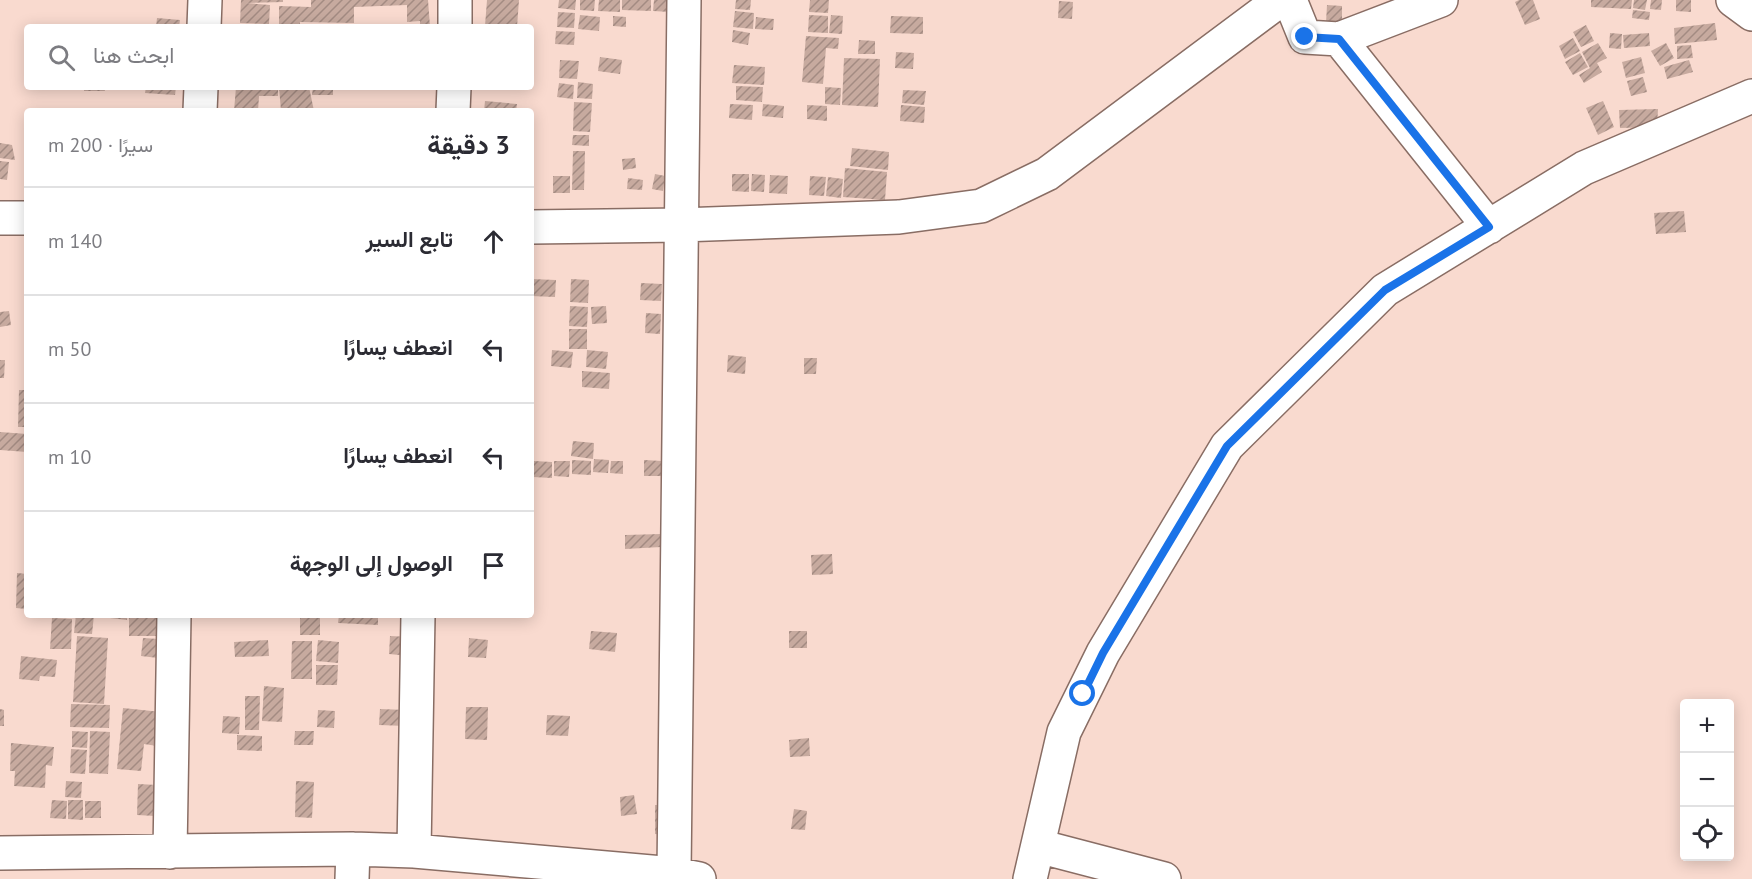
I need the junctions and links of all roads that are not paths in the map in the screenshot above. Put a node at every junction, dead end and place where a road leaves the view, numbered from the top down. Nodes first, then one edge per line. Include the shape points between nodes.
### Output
1 (205, 0) edge
2 (455, 0) edge
3 (684, 0) edge
4 (1280, 0) edge
5 (1290, 0) edge
6 (1733, 0) edge
7 (1425, 3) edge
8 (1752, 14) edge
9 (204, 24) edge
10 (455, 24) edge
11 (1339, 39) junction
12 (201, 90) edge
13 (454, 90) edge
14 (1752, 96) edge
15 (200, 108) edge
16 (453, 108) edge
17 (0, 218) edge
18 (24, 218) edge
19 (681, 225) junction
20 (534, 227) edge
21 (1489, 227) junction
22 (174, 618) edge
23 (418, 618) edge
24 (1038, 846) junction
25 (414, 850) junction
26 (170, 852) junction
27 (0, 853) edge
28 (352, 864) edge
29 (682, 877) edge
30 (1030, 879) edge
31 (1164, 879) edge

1 - 9 street
2 - 10 street
3 - 19 street
4 - 19 street via 1047,174 981,206 898,217
5 - 11 street via 1305,37
6 - 8 street
7 - 11 street
11 - 21 street
12 - 15 street
13 - 16 street
14 - 21 street via 1584,168
17 - 18 street
19 - 20 street
19 - 29 street
21 - 24 street via 1385,290 1227,446 1103,653 1064,732
22 - 26 street
23 - 25 street
24 - 30 street
24 - 31 street
25 - 28 street
25 - 29 street
26 - 27 street
26 - 28 street

